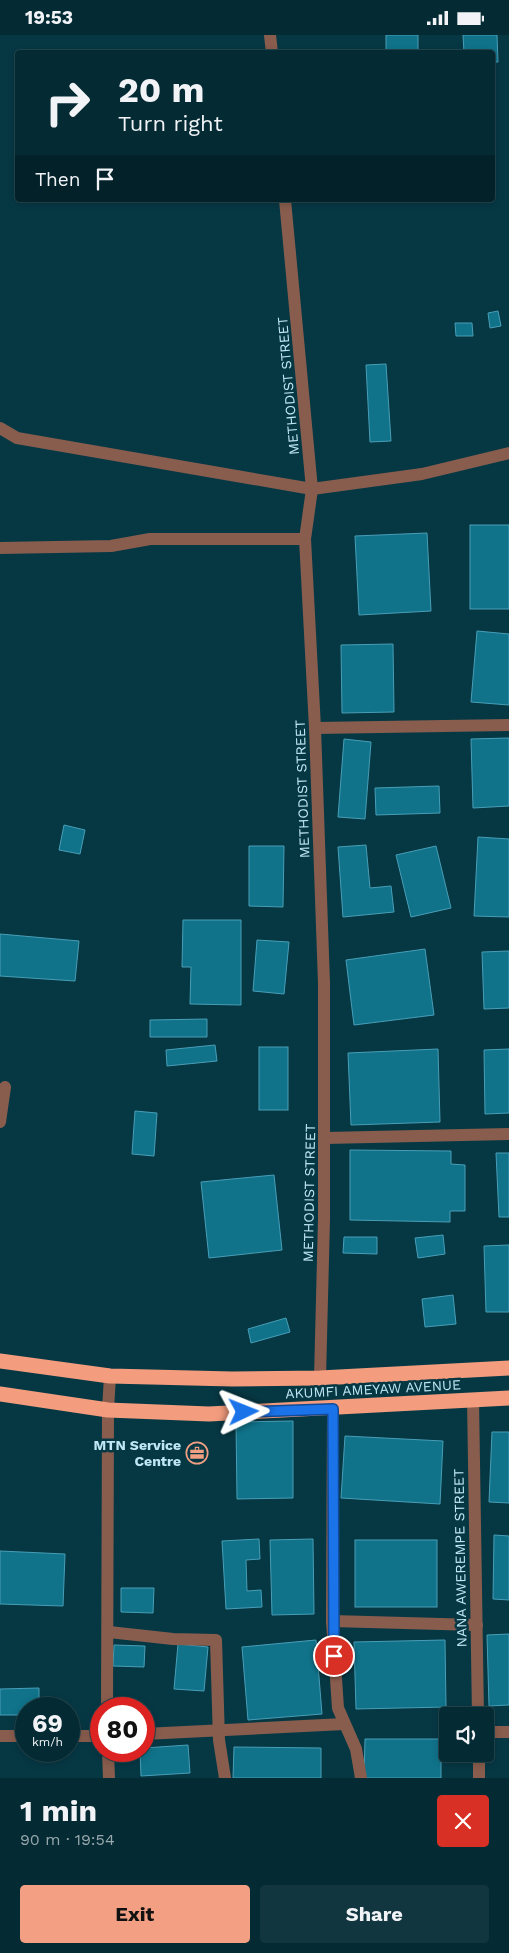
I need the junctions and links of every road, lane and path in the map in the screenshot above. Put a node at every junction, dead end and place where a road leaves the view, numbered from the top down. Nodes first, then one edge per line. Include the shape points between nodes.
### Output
1 (270, 35) edge
2 (272, 50) edge
3 (285, 202) edge
4 (0, 428) edge
5 (16, 438) junction
6 (0, 439) edge
7 (509, 453) edge
8 (312, 489) junction
9 (305, 539) junction
10 (0, 548) edge
11 (509, 725) edge
12 (315, 728) junction
13 (5, 1087) dead end
14 (0, 1122) edge
15 (509, 1135) edge
16 (324, 1138) junction
17 (0, 1361) edge
18 (509, 1368) edge
19 (110, 1376) junction
20 (320, 1378) junction
21 (0, 1394) edge
22 (509, 1398) edge
23 (473, 1399) junction
24 (333, 1409) junction
25 (108, 1410) junction
26 (332, 1621) junction
27 (476, 1625) junction
28 (109, 1632) junction
29 (108, 1697) edge
30 (478, 1707) edge
31 (344, 1724) junction
32 (220, 1730) junction
33 (494, 1732) edge
34 (509, 1732) edge
35 (155, 1733) edge
36 (15, 1736) edge
37 (0, 1737) edge
38 (108, 1762) edge
39 (479, 1762) edge
40 (109, 1778) edge
41 (225, 1778) edge
42 (361, 1778) edge
43 (479, 1778) edge

1 - 2 street
3 - 8 street, METHODIST STREET
4 - 5 street
5 - 6 street
5 - 8 street
7 - 8 street via 422,474
8 - 9 street, METHODIST STREET
9 - 10 street via 150,539 111,546
9 - 12 street, METHODIST STREET
11 - 12 street
12 - 16 street, METHODIST STREET via 324,983
13 - 14 street
15 - 16 street
16 - 20 street, METHODIST STREET
17 - 19 highway, AKUMFI AMEYAW AVENUE
18 - 20 highway, AKUMFI AMEYAW AVENUE
19 - 20 highway, AKUMFI AMEYAW AVENUE
19 - 25 street
21 - 25 highway, AKUMFI AMEYAW AVENUE
22 - 23 highway, AKUMFI AMEYAW AVENUE
23 - 24 highway, AKUMFI AMEYAW AVENUE
23 - 27 street, NANA AWEREMPE STREET
24 - 25 highway, AKUMFI AMEYAW AVENUE via 208,1414
24 - 26 street
25 - 28 street
26 - 27 street
26 - 31 street via 338,1708
27 - 30 street, NANA AWEREMPE STREET
28 - 29 street
28 - 32 street via 216,1640
31 - 32 street
31 - 42 street via 356,1749
32 - 35 street
32 - 41 street
33 - 34 street
36 - 37 street
38 - 40 street
39 - 43 street

